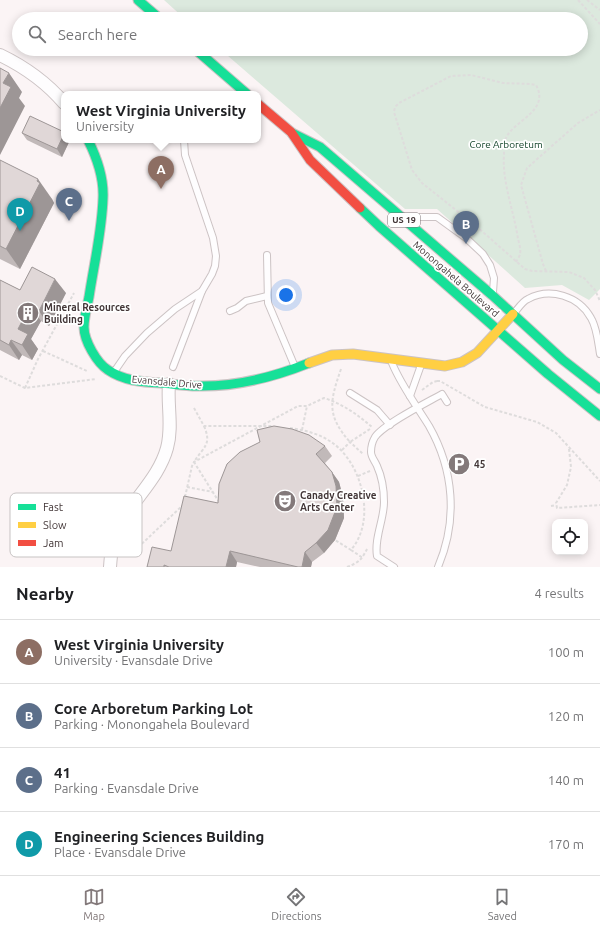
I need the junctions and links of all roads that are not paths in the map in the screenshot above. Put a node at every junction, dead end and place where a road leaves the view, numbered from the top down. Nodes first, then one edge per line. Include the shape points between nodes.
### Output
1 (138, 0) edge
2 (152, 12) edge
3 (0, 55) edge
4 (203, 56) edge
5 (244, 91) edge
6 (61, 100) edge
7 (261, 107) edge
8 (290, 132) junction
9 (89, 143) edge
10 (184, 143) edge
11 (399, 216) junction
12 (267, 255) dead end
13 (202, 291) junction
14 (492, 295) junction
15 (268, 296) junction
16 (230, 310) dead end
17 (513, 314) junction
18 (597, 326) edge
19 (499, 330) junction
20 (600, 354) edge
21 (390, 359) junction
22 (422, 363) junction
23 (173, 367) dead end
24 (296, 368) junction
25 (114, 373) junction
26 (170, 384) junction
27 (600, 389) edge
28 (350, 393) dead end
29 (410, 396) junction
30 (447, 402) dead end
31 (418, 408) junction
32 (600, 416) edge
33 (390, 424) junction
34 (141, 493) edge
35 (111, 557) edge
36 (110, 567) edge
37 (394, 567) edge
38 (438, 567) edge

1 - 2 main road
3 - 6 street via 38,78
4 - 5 main road
7 - 8 main road, Monongahela Boulevard / US 19
8 - 11 main road, Monongahela Boulevard / US 19 via 320,147
8 - 19 main road, Monongahela Boulevard / US 19 via 310,160 379,226
9 - 25 main road, Evansdale Drive via 101,174 102,197 101,220 84,328 91,351 100,364
10 - 13 lane via 185,155 213,238 216,256 212,274
11 - 14 main road, Monongahela Boulevard / US 19
11 - 14 lane via 437,217 466,238 483,254 490,265 494,278
12 - 15 lane
13 - 23 lane
13 - 25 lane via 147,333 125,356
14 - 17 main road, Monongahela Boulevard / US 19
15 - 16 lane via 246,301
15 - 24 lane via 274,319
17 - 18 lane via 528,298 544,294 561,294 584,308
17 - 19 main road, Evansdale Drive
17 - 27 main road, Monongahela Boulevard / US 19 via 563,360
18 - 20 lane
19 - 22 main road, Evansdale Drive via 477,354 462,362 445,366
19 - 32 main road, Monongahela Boulevard / US 19
21 - 22 main road, Evansdale Drive
21 - 24 main road, Evansdale Drive via 352,354 332,355
21 - 29 lane
22 - 29 lane
24 - 26 main road, Evansdale Drive via 255,380 197,386
25 - 26 main road, Evansdale Drive via 136,381
26 - 34 street via 167,447 160,465
28 - 33 lane via 378,410
29 - 31 lane
30 - 31 lane via 442,394
31 - 33 lane
31 - 38 lane via 440,449 448,472 450,524 444,554
33 - 37 lane via 376,436 371,454 384,488 383,518 376,549 377,556
35 - 36 street

